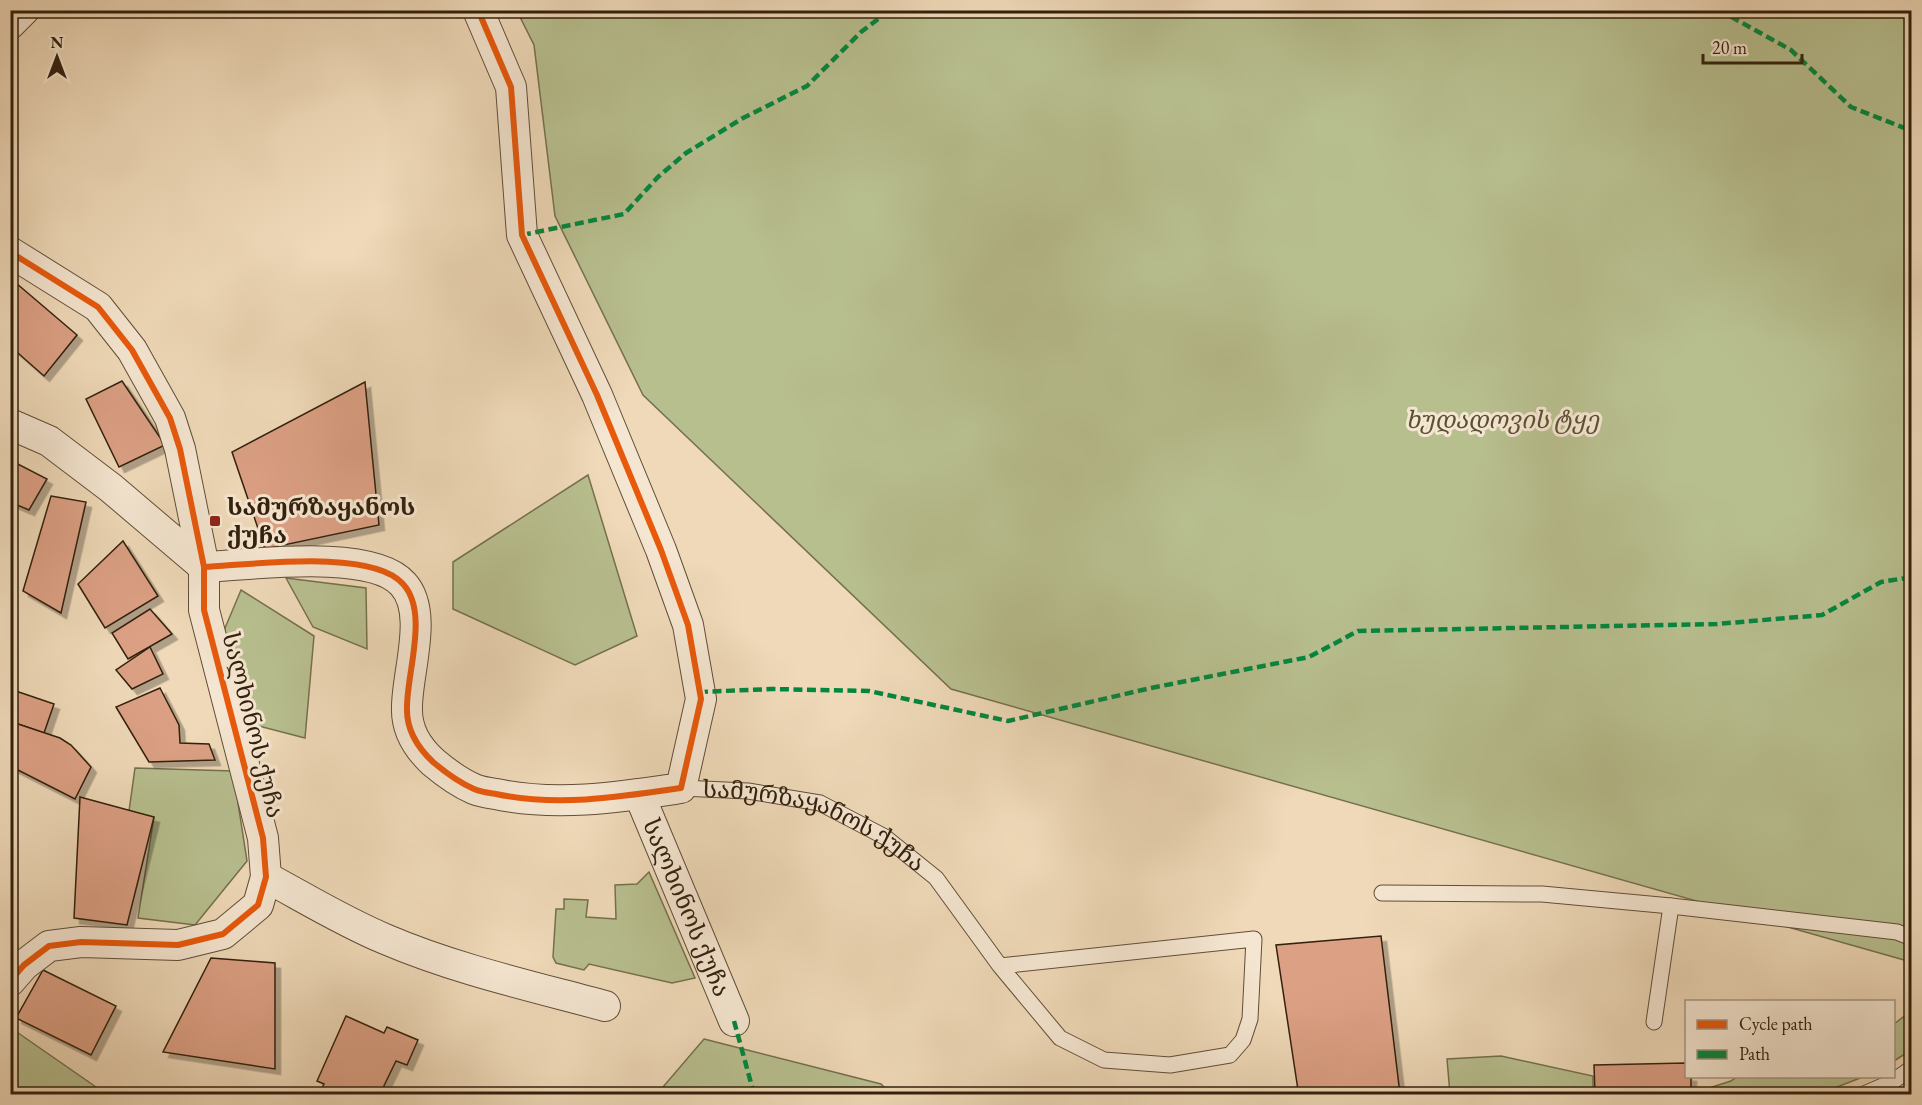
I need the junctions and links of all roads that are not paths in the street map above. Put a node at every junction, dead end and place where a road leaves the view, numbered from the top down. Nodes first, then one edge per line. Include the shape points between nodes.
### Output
1 (24, 10) edge
2 (478, 10) edge
3 (10, 24) edge
4 (10, 252) edge
5 (10, 424) edge
6 (204, 567) junction
7 (681, 788) junction
8 (639, 794) junction
9 (266, 877) junction
10 (1382, 893) dead end
11 (1671, 906) junction
12 (1911, 938) edge
13 (1000, 966) junction
14 (10, 981) edge
15 (605, 1006) dead end
16 (734, 1021) dead end
17 (1654, 1022) dead end
18 (1911, 1068) edge
19 (1864, 1095) edge

1 - 3 street
2 - 7 street via 511,87 522,235 597,395 688,625 701,699
4 - 6 street via 98,307 132,350 170,418
5 - 6 street via 49,441
6 - 8 street, სამურზაყანოს ქუჩა via 314,561 362,564 387,572 413,598 416,615 406,707 409,729 422,752 449,776 476,790 519,799 605,799
6 - 9 street, სალხინოს ქუჩა via 204,610 263,838
7 - 8 street, სამურზაყანოს ქუჩა
7 - 13 lane, სამურზაყანოს ქუჩა via 748,791 820,804 885,837 936,878
8 - 16 street, სალხინოს ქუჩა
9 - 14 street, სალხინოს ქუჩა via 258,905 223,934 178,945 81,942 49,946
9 - 15 street via 383,939 466,968
10 - 11 lane via 1542,894
11 - 12 lane via 1897,932
11 - 17 lane
13 - 13 lane, სამურზაყანოს ქუჩა via 1254,939 1250,1019 1243,1040 1230,1054 1170,1065 1104,1060 1060,1038
18 - 19 lane

